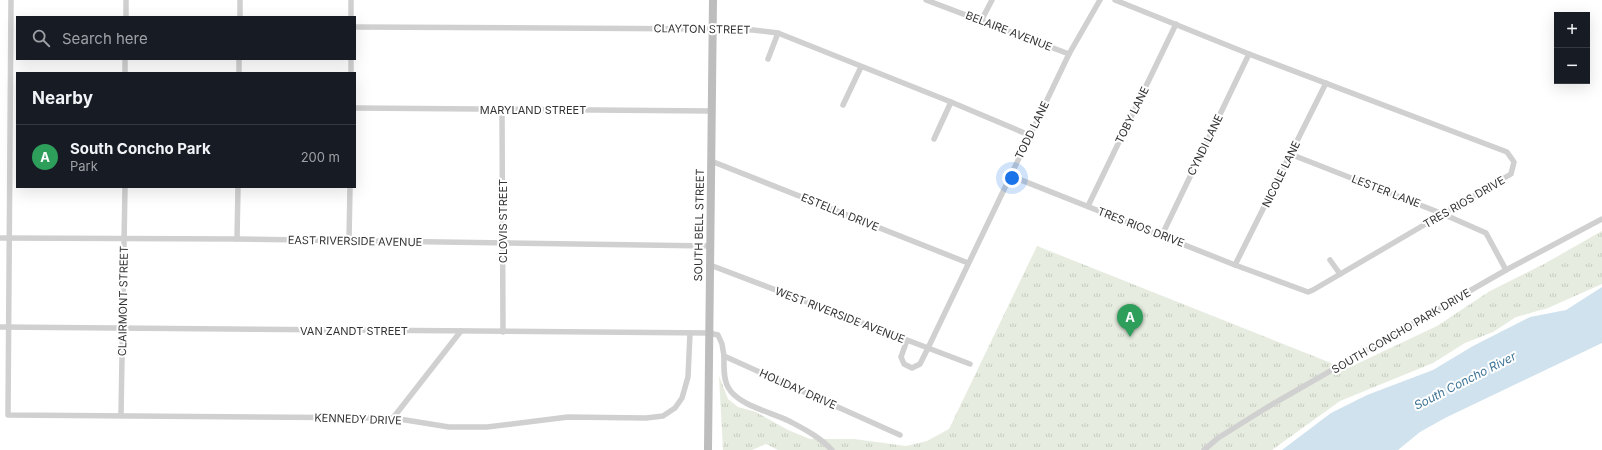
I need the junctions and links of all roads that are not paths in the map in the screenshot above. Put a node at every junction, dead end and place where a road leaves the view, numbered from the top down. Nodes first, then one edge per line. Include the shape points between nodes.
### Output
1 (11, 0) edge
2 (126, 0) edge
3 (240, 0) edge
4 (351, 0) edge
5 (713, 0) edge
6 (926, 0) edge
7 (992, 0) edge
8 (1100, 0) edge
9 (1115, 0) edge
10 (126, 16) edge
11 (240, 16) edge
12 (351, 16) edge
13 (981, 21) junction
14 (1176, 24) junction
15 (356, 27) edge
16 (712, 29) junction
17 (778, 33) junction
18 (1069, 54) junction
19 (1249, 54) junction
20 (768, 59) dead end
21 (125, 60) edge
22 (239, 60) edge
23 (351, 60) edge
24 (861, 67) junction
25 (125, 72) edge
26 (239, 72) edge
27 (351, 72) edge
28 (1326, 83) junction
29 (951, 102) junction
30 (843, 105) dead end
31 (10, 106) junction
32 (16, 106) edge
33 (356, 108) edge
34 (502, 110) junction
35 (711, 111) junction
36 (1029, 135) junction
37 (934, 139) dead end
38 (1290, 154) junction
39 (711, 161) junction
40 (1010, 176) junction
41 (125, 188) edge
42 (238, 188) edge
43 (350, 188) edge
44 (1088, 206) junction
45 (1443, 214) junction
46 (1602, 219) edge
47 (1162, 235) junction
48 (0, 238) edge
49 (9, 238) junction
50 (124, 239) junction
51 (237, 239) junction
52 (349, 240) junction
53 (503, 243) junction
54 (710, 246) junction
55 (1330, 260) dead end
56 (968, 263) junction
57 (710, 265) junction
58 (1235, 265) junction
59 (1506, 270) junction
60 (1340, 274) junction
61 (0, 327) edge
62 (9, 327) junction
63 (122, 328) junction
64 (461, 331) junction
65 (503, 332) junction
66 (690, 333) junction
67 (709, 333) junction
68 (907, 340) junction
69 (928, 348) junction
70 (724, 356) junction
71 (970, 364) dead end
72 (121, 415) junction
73 (393, 418) junction
74 (900, 435) dead end
75 (708, 450) edge
76 (832, 450) edge
77 (1204, 450) edge

1 - 31 street
2 - 10 street
3 - 11 street
4 - 12 street
5 - 16 main road, SOUTH BELL STREET
6 - 13 street, BELAIRE AVENUE
7 - 13 street
8 - 18 street, TODD LANE
9 - 14 street, TRES RIOS DRIVE
13 - 18 street, BELAIRE AVENUE
14 - 19 street, TRES RIOS DRIVE
14 - 44 street, TOBY LANE
15 - 16 street, CLAYTON STREET
16 - 17 street, CLAYTON STREET
16 - 35 main road, SOUTH BELL STREET
17 - 20 street
17 - 24 street, CLAYTON STREET
18 - 36 street, TODD LANE
19 - 28 street, TRES RIOS DRIVE
19 - 47 street, CYNDI LANE
21 - 25 street
22 - 26 street
23 - 27 street
24 - 29 street, CLAYTON STREET
24 - 30 street
28 - 38 street, NICOLE LANE
28 - 45 street, TRES RIOS DRIVE via 1507,152 1514,162 1511,174
29 - 36 street, CLAYTON STREET
29 - 37 street
31 - 32 street
31 - 49 street
33 - 34 street, MARYLAND STREET
34 - 35 street, MARYLAND STREET
34 - 53 street, CLOVIS STREET
35 - 39 main road, SOUTH BELL STREET
36 - 40 street, TODD LANE
38 - 45 street, LESTER LANE
38 - 58 street, NICOLE LANE
39 - 54 main road, SOUTH BELL STREET
39 - 56 street, ESTELLA DRIVE
40 - 44 street, TRES RIOS DRIVE
40 - 56 street, TODD LANE
41 - 50 street, CLAIRMONT STREET
42 - 51 street
43 - 52 street
44 - 47 street, TRES RIOS DRIVE
45 - 59 street, LESTER LANE via 1486,233
45 - 60 street, TRES RIOS DRIVE
46 - 59 street, SOUTH CONCHO PARK DRIVE
47 - 58 street, TRES RIOS DRIVE
48 - 49 street, EAST RIVERSIDE AVENUE
49 - 50 street, EAST RIVERSIDE AVENUE
49 - 62 street
50 - 51 street, EAST RIVERSIDE AVENUE
50 - 63 street, CLAIRMONT STREET
51 - 52 street, EAST RIVERSIDE AVENUE
52 - 53 street, EAST RIVERSIDE AVENUE
53 - 54 street, EAST RIVERSIDE AVENUE
53 - 65 street, CLOVIS STREET
54 - 57 main road, SOUTH BELL STREET
55 - 60 street
56 - 69 street, TODD LANE
57 - 67 main road, SOUTH BELL STREET
57 - 68 street, WEST RIVERSIDE AVENUE
58 - 60 street, TRES RIOS DRIVE via 1308,292
59 - 77 street, SOUTH CONCHO PARK DRIVE via 1266,408 1218,438
61 - 62 street, VAN ZANDT STREET
62 - 63 street, VAN ZANDT STREET
62 - 72 street, KENNEDY DRIVE via 8,415
63 - 64 street, VAN ZANDT STREET
63 - 72 street, CLAIRMONT STREET
64 - 65 street, VAN ZANDT STREET
64 - 73 street
65 - 66 street, VAN ZANDT STREET
66 - 67 street, VAN ZANDT STREET
66 - 73 street, KENNEDY DRIVE via 688,377 682,398 675,408 663,416 568,417 487,427 449,427
67 - 70 street via 718,335
67 - 75 main road, SOUTH BELL STREET
68 - 69 street, WEST RIVERSIDE AVENUE
68 - 69 street, TODD LANE via 901,357 904,364 912,368 920,364
69 - 71 street, WEST RIVERSIDE AVENUE
70 - 74 street, HOLIDAY DRIVE
70 - 76 street via 728,387 740,400 789,421 824,441
72 - 73 street, KENNEDY DRIVE

